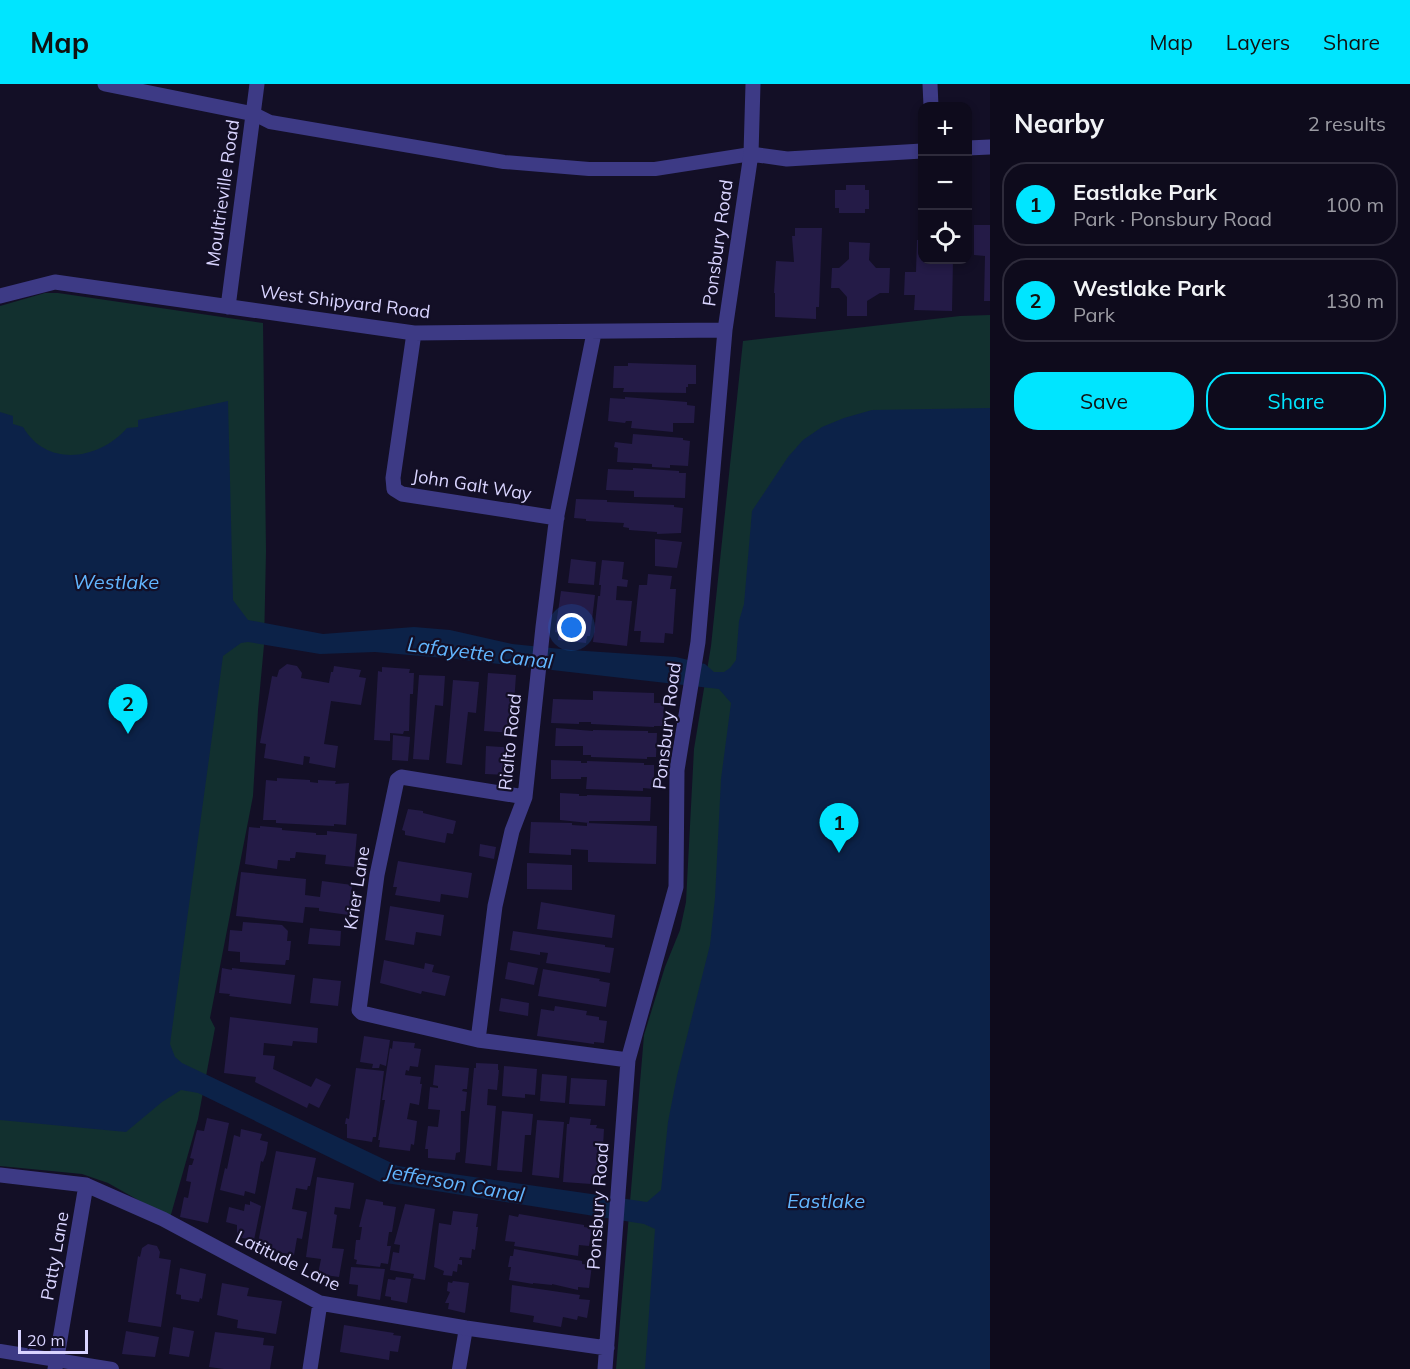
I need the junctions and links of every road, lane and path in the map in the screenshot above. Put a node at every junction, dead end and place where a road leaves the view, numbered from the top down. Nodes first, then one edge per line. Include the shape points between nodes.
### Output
1 (105, 84) edge
2 (257, 84) edge
3 (753, 84) edge
4 (930, 84) edge
5 (932, 102) edge
6 (254, 114) junction
7 (990, 147) edge
8 (972, 148) edge
9 (918, 151) edge
10 (751, 154) junction
11 (0, 296) edge
12 (228, 307) junction
13 (725, 330) junction
14 (414, 333) junction
15 (594, 333) junction
16 (557, 518) junction
17 (525, 797) junction
18 (478, 1040) junction
19 (628, 1060) junction
20 (0, 1175) edge
21 (87, 1185) junction
22 (320, 1303) junction
23 (466, 1328) junction
24 (607, 1348) junction
25 (0, 1351) edge
26 (56, 1365) edge
27 (112, 1369) edge
28 (310, 1369) edge
29 (459, 1369) edge
30 (605, 1369) edge

1 - 6 street
2 - 6 street, Moultrieville Road
3 - 10 street, Ponsbury Road
4 - 5 street
6 - 10 lane via 270,122 504,162 655,169
6 - 12 street, Moultrieville Road
7 - 8 street
9 - 10 street via 787,159
10 - 13 street, Ponsbury Road
11 - 12 street, West Shipyard Road via 55,282
12 - 14 street, West Shipyard Road
13 - 15 street, West Shipyard Road
13 - 19 street, Ponsbury Road via 697,646 677,770 675,887
14 - 15 street, West Shipyard Road
14 - 16 street, John Galt Way via 394,489 402,494
15 - 16 street, Rialto Road
16 - 17 street, Rialto Road
17 - 18 street, Rialto Road via 512,831 495,906
17 - 18 street, Krier Lane via 401,777 397,780 377,875 359,1010
18 - 19 street
19 - 24 street, Ponsbury Road
20 - 21 street, Latitude Lane
21 - 22 street, Latitude Lane via 163,1219
21 - 26 street, Patty Lane
22 - 23 street, Latitude Lane
22 - 28 street
23 - 24 street, Latitude Lane
23 - 29 lane
24 - 30 street, Ponsbury Road
25 - 26 lane
26 - 27 lane

